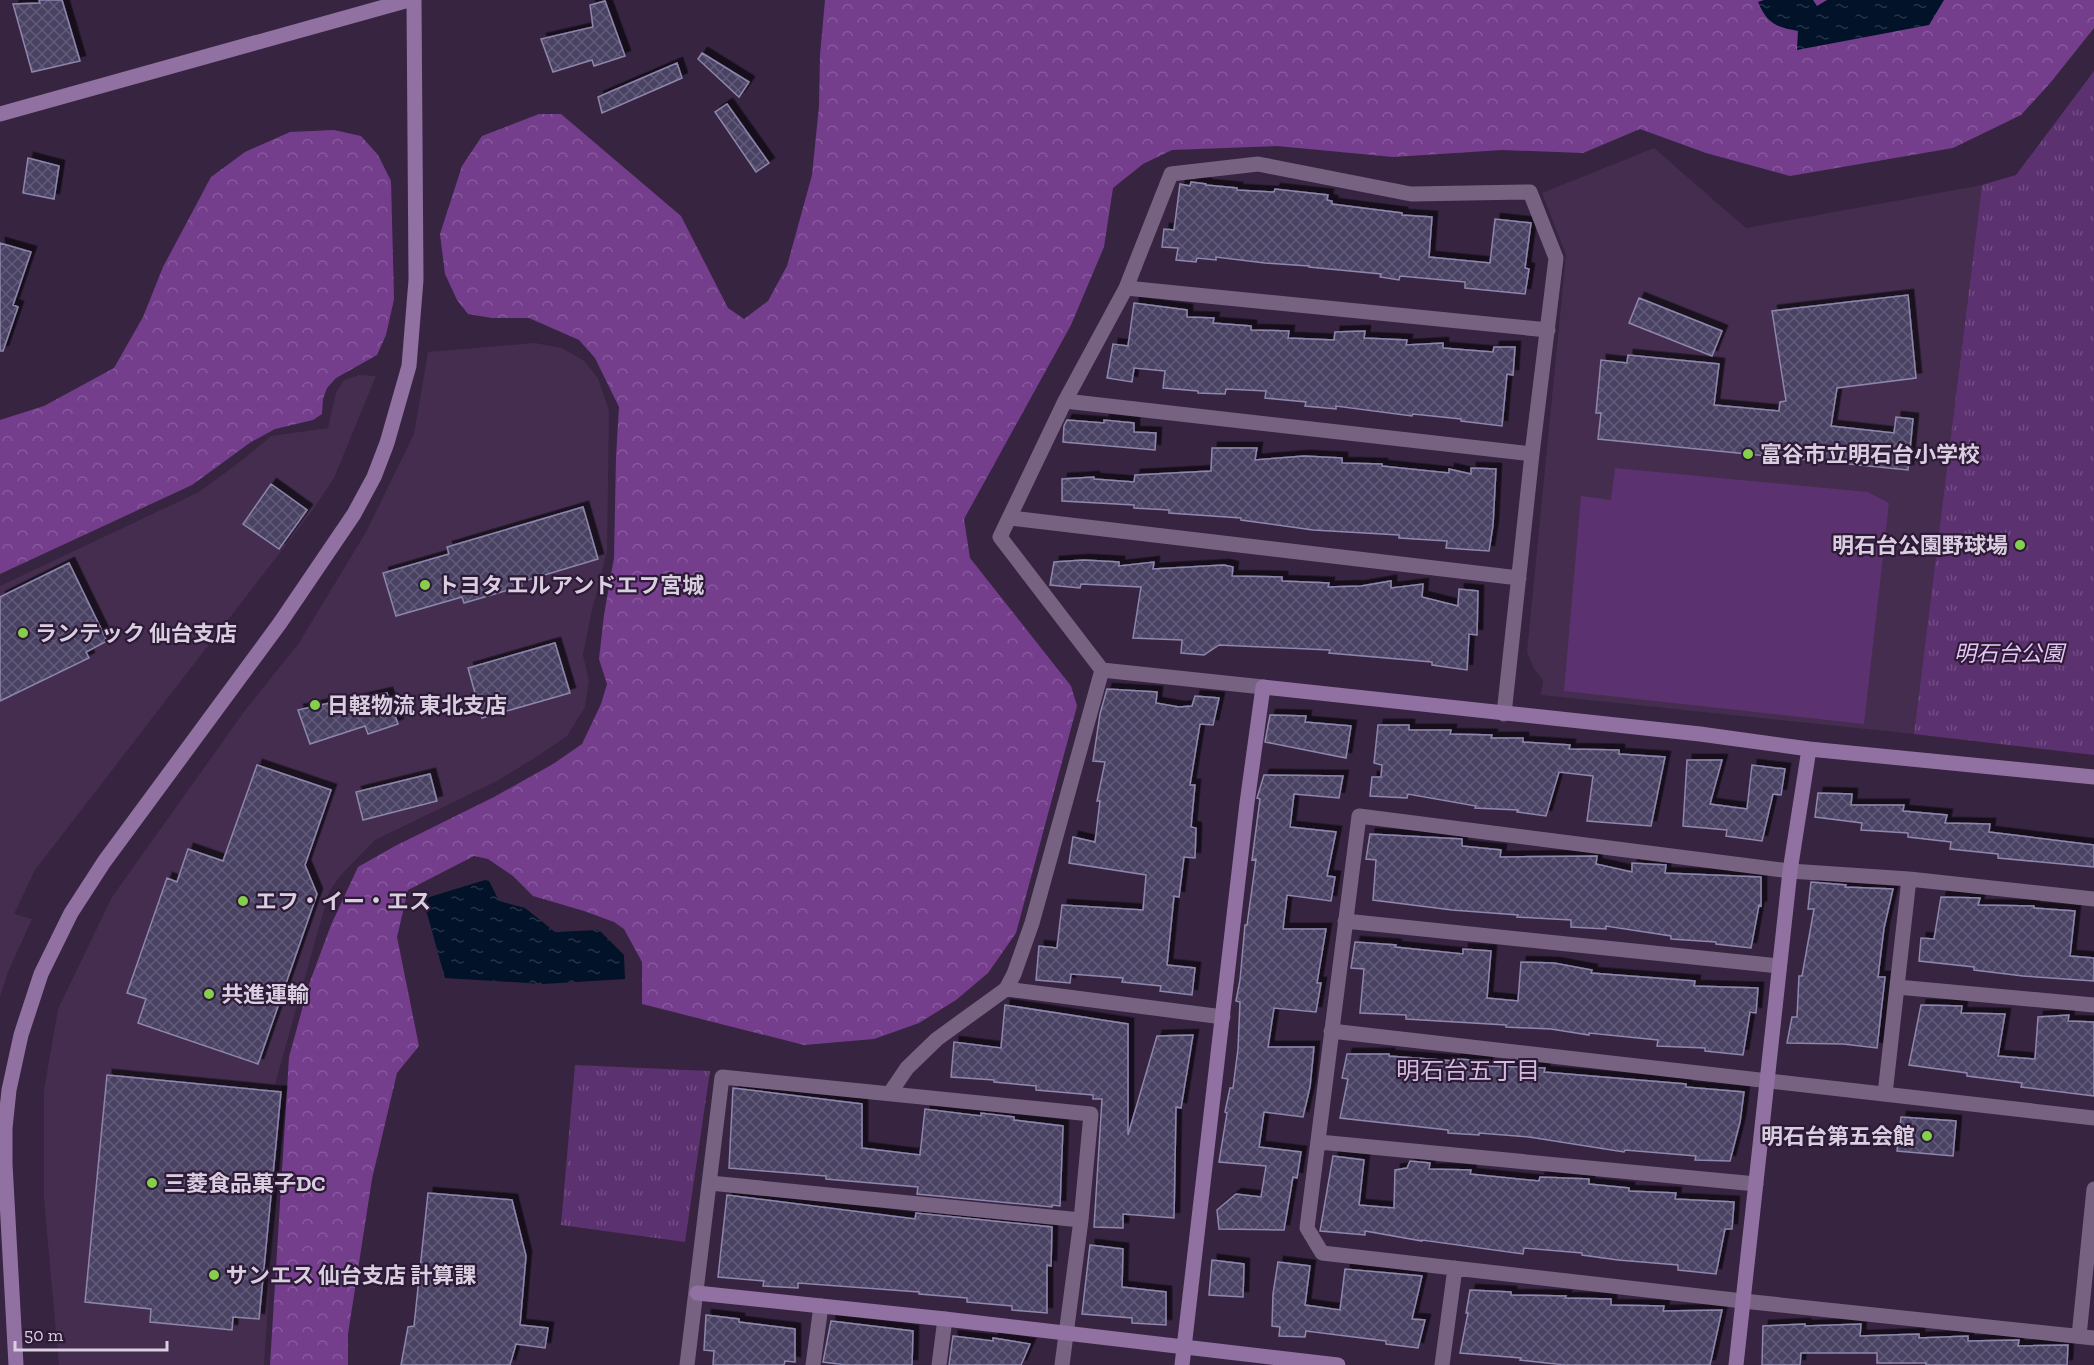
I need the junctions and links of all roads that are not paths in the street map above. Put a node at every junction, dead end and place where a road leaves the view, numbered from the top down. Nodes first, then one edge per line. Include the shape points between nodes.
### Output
1 (409, 0) edge
2 (414, 0) edge
3 (0, 114) edge
4 (1126, 288) junction
5 (1548, 330) junction
6 (1065, 402) junction
7 (1532, 454) junction
8 (1011, 518) junction
9 (1519, 578) junction
10 (1102, 670) junction
11 (1263, 687) junction
12 (1504, 714) junction
13 (1809, 748) junction
14 (2094, 777) edge
15 (1790, 871) junction
16 (1909, 879) junction
17 (2094, 899) edge
18 (1345, 921) junction
19 (1779, 966) junction
20 (1897, 987) junction
21 (1006, 989) junction
22 (2094, 1005) edge
23 (1223, 1017) junction
24 (1331, 1031) junction
25 (1767, 1081) junction
26 (890, 1093) junction
27 (1885, 1094) junction
28 (2094, 1118) edge
29 (1319, 1142) junction
30 (710, 1183) junction
31 (1756, 1184) junction
32 (2094, 1189) edge
33 (1081, 1220) junction
34 (2092, 1231) edge
35 (1455, 1268) junction
36 (697, 1293) junction
37 (1743, 1301) junction
38 (821, 1306) junction
39 (945, 1319) junction
40 (1065, 1333) junction
41 (2086, 1337) edge
42 (1184, 1346) junction
43 (1292, 1363) edge
44 (16, 1365) edge
45 (687, 1365) edge
46 (813, 1365) edge
47 (939, 1365) edge
48 (1062, 1365) edge
49 (1182, 1365) edge
50 (1338, 1365) edge
51 (1442, 1365) edge
52 (1736, 1365) edge

1 - 3 street
2 - 44 street via 416,280 409,366 387,443 354,514 280,623 104,862 71,914 41,974 21,1035 4,1128
4 - 5 street
4 - 5 street via 1171,174 1258,164 1411,194 1530,192 1556,258
4 - 6 street
5 - 7 street
6 - 7 street
6 - 8 street
7 - 9 street
8 - 9 street
8 - 10 street via 1000,537
9 - 12 street
10 - 11 street
10 - 21 street via 1032,923
11 - 12 street
11 - 23 street
12 - 13 street
13 - 14 street
13 - 15 street
15 - 16 street
15 - 18 street via 1359,816
15 - 19 street
16 - 17 street
16 - 20 street
18 - 19 street
18 - 24 street
19 - 25 street
20 - 22 street
20 - 27 street
21 - 23 street
21 - 26 street via 937,1039 907,1068
23 - 42 street
24 - 25 street
24 - 29 street
25 - 27 street
25 - 31 street
26 - 30 street via 722,1077
26 - 33 street via 1091,1114
27 - 28 street
29 - 31 street
29 - 35 street via 1307,1228 1322,1253
30 - 33 street
30 - 36 street
31 - 37 street
32 - 34 street
33 - 40 street
34 - 41 street
35 - 37 street
35 - 51 street
36 - 38 street
36 - 45 street
37 - 41 street
37 - 52 street
38 - 39 street
38 - 46 street
39 - 40 street
39 - 47 street
40 - 42 street
40 - 48 street
42 - 43 street
42 - 49 street
43 - 50 street

